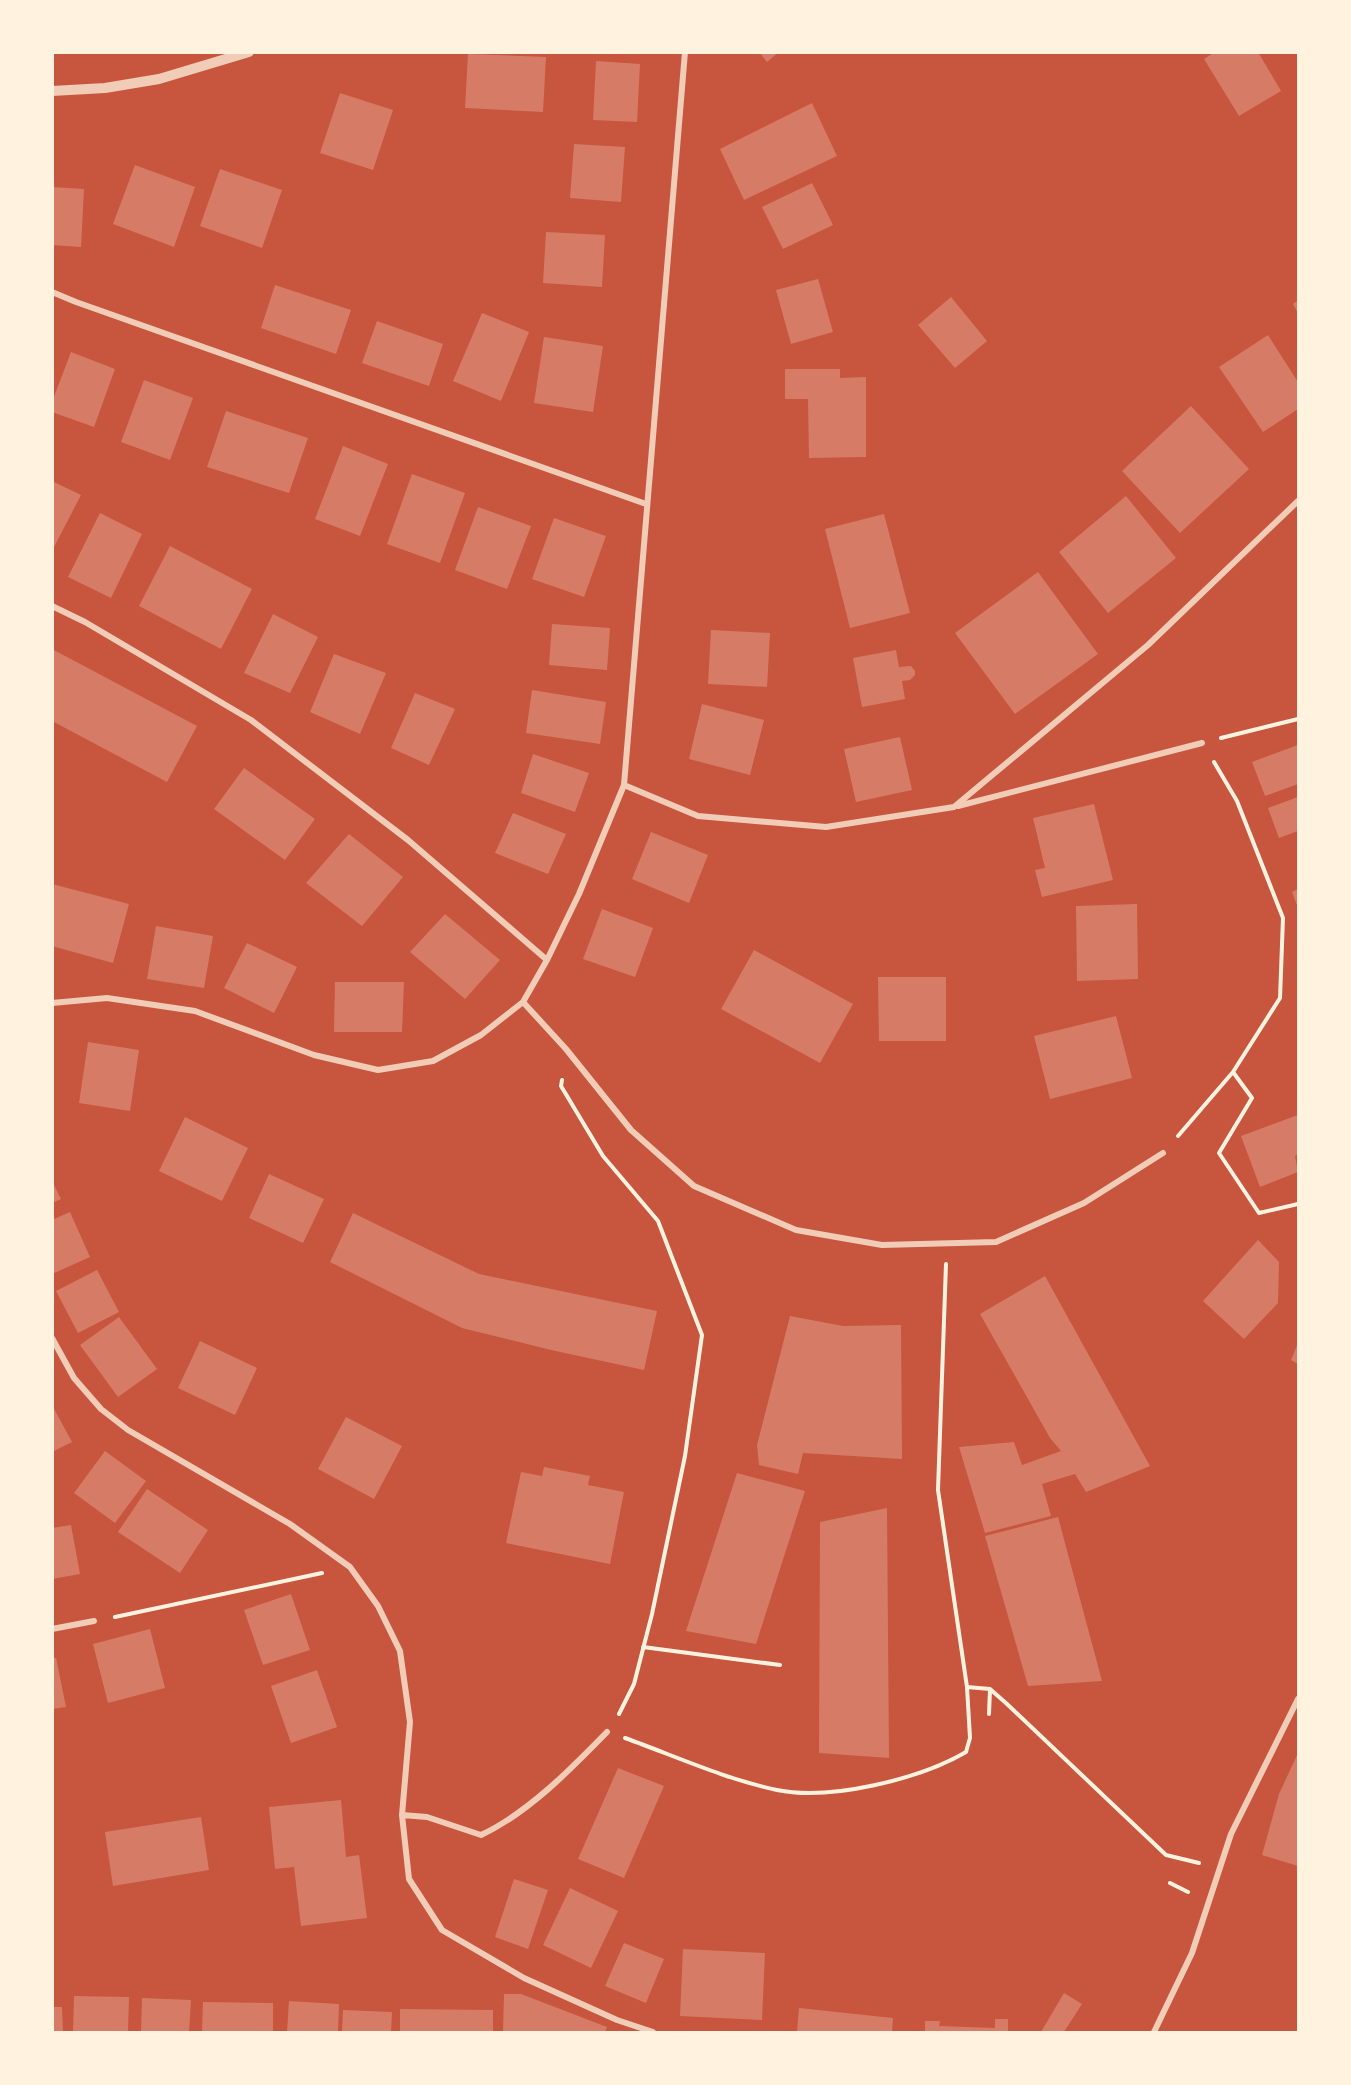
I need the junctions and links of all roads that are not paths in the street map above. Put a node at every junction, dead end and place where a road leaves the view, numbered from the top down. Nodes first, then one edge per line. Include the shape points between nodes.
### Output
1 (249, 52) edge
2 (685, 52) edge
3 (52, 91) edge
4 (52, 292) edge
5 (1299, 501) edge
6 (646, 504) junction
7 (52, 606) edge
8 (1202, 743) road end
9 (624, 785) junction
10 (954, 807) junction
11 (547, 960) junction
12 (524, 1002) junction
13 (52, 1003) edge
14 (1163, 1153) road end
15 (52, 1338) edge
16 (94, 1621) road end
17 (52, 1629) edge
18 (1299, 1699) edge
19 (607, 1732) road end
20 (402, 1815) junction
21 (653, 2032) edge
22 (1154, 2032) edge

1 - 3 street via 159,79
2 - 6 street
4 - 6 street
5 - 10 street via 1148,645
6 - 9 street
7 - 11 street via 251,720 408,840
8 - 10 street
9 - 10 street via 698,816 826,827
9 - 11 street
11 - 12 street
12 - 13 street via 481,1035 433,1061 378,1070 314,1055 195,1011 106,998
12 - 14 street via 631,1130 693,1185 796,1230 882,1245 996,1242 1084,1203
15 - 20 street via 74,1378 101,1409 128,1430 290,1524 350,1567 378,1606 400,1652 411,1722
16 - 17 street
18 - 22 street via 1231,1834 1192,1953
19 - 20 street via 566,1774 500,1826 481,1834
20 - 21 street via 409,1879 442,1930 524,1978

